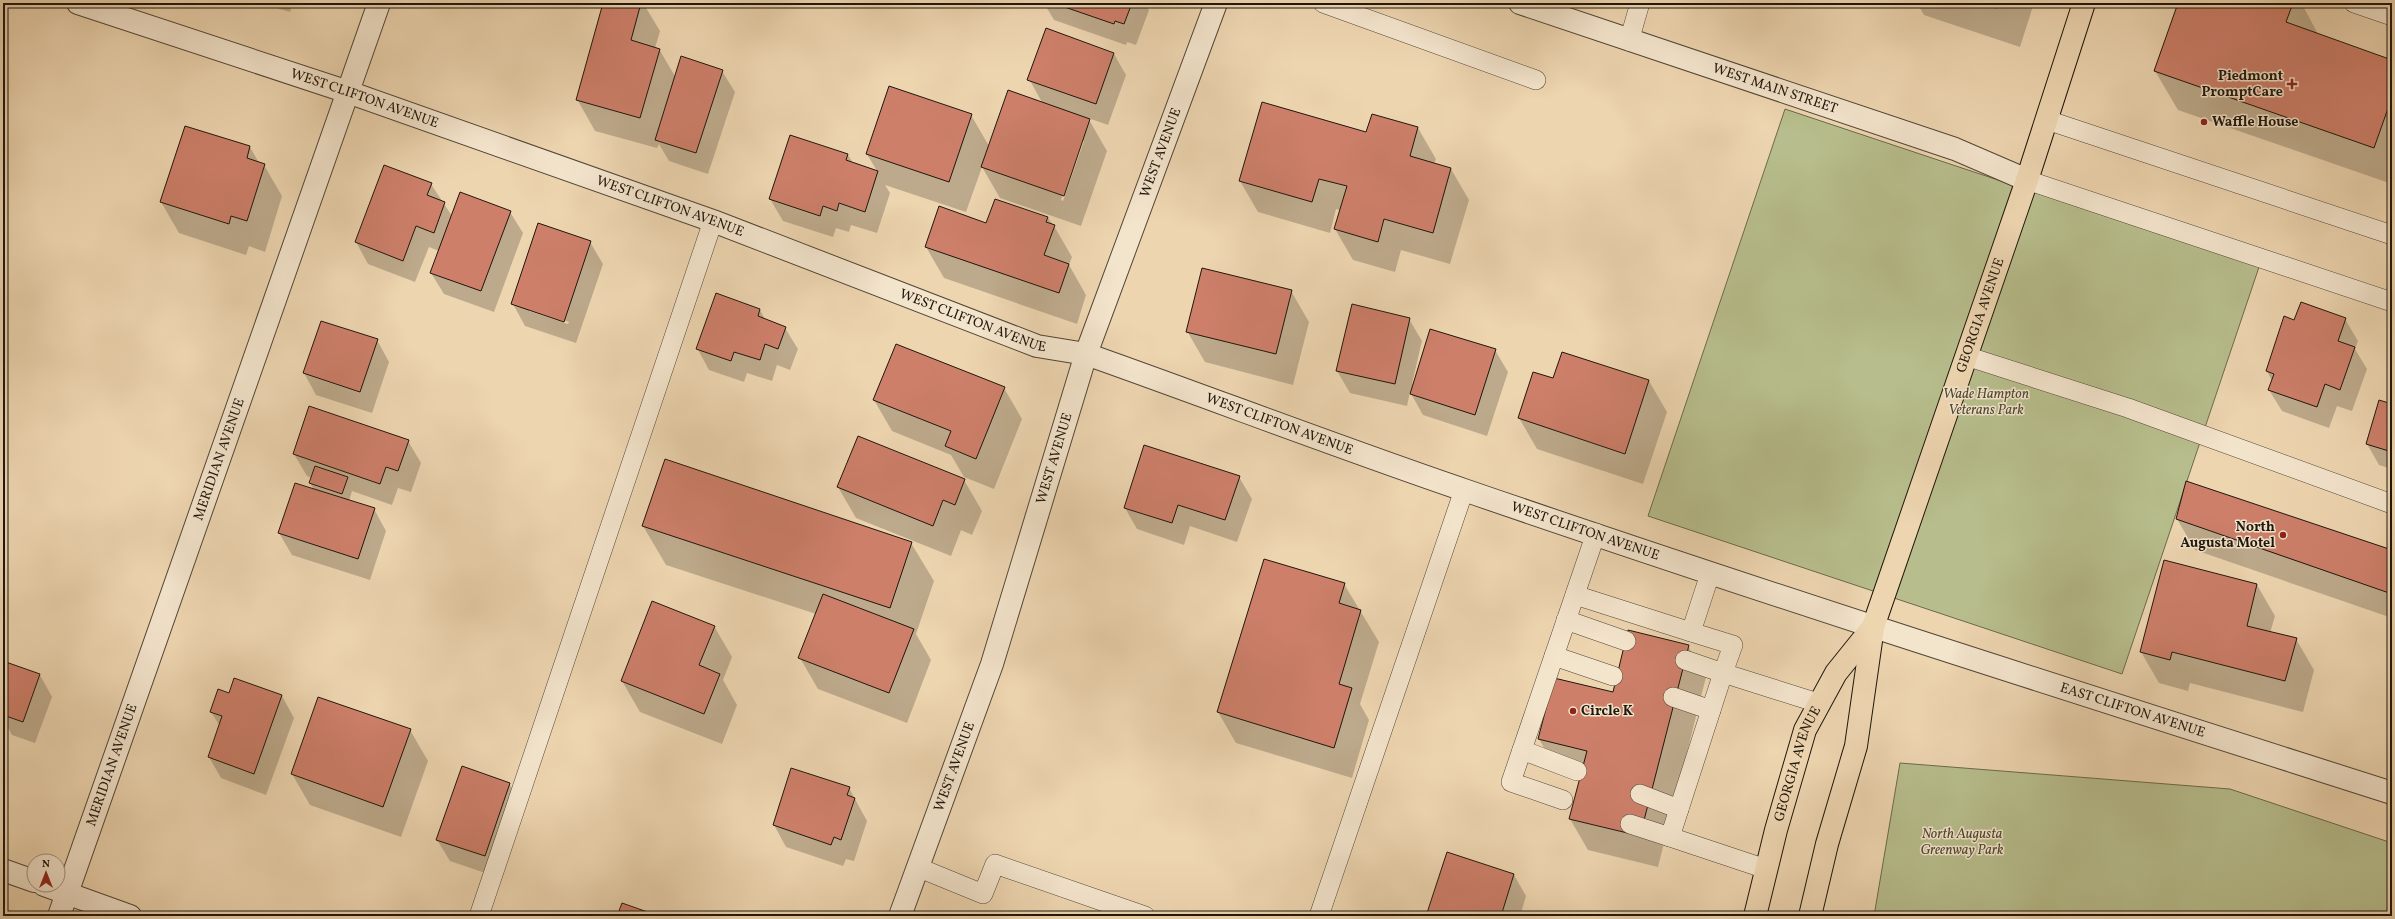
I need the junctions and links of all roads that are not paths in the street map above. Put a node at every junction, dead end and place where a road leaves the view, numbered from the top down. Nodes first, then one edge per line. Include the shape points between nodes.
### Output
1 (78, 3) edge
2 (379, 3) edge
3 (1216, 3) edge
4 (1323, 3) edge
5 (1520, 3) edge
6 (1640, 3) edge
7 (2084, 3) edge
8 (2354, 3) edge
9 (2392, 16) edge
10 (1629, 41) junction
11 (1536, 80) dead end
12 (348, 92) junction
13 (2047, 120) junction
14 (2027, 180) junction
15 (714, 221) junction
16 (2392, 235) edge
17 (2392, 302) edge
18 (1086, 354) junction
19 (1966, 356) junction
20 (1464, 490) junction
21 (2392, 504) edge
22 (1596, 533) junction
23 (1710, 574) junction
24 (1574, 594) junction
25 (1566, 620) junction
26 (1873, 627) junction
27 (1691, 632) junction
28 (1626, 641) dead end
29 (1554, 656) junction
30 (1685, 660) dead end
31 (1723, 673) junction
32 (1613, 676) dead end
33 (1673, 697) dead end
34 (1818, 703) junction
35 (1711, 710) junction
36 (1522, 750) junction
37 (1576, 771) dead end
38 (2392, 793) edge
39 (1640, 794) dead end
40 (1563, 800) dead end
41 (1679, 809) junction
42 (1630, 824) dead end
43 (1670, 838) junction
44 (917, 867) junction
45 (1766, 869) junction
46 (3, 870) edge
47 (26, 878) edge
48 (67, 893) junction
49 (59, 916) edge
50 (130, 916) edge
51 (479, 916) edge
52 (900, 916) edge
53 (1145, 916) edge
54 (1319, 916) edge
55 (1755, 916) edge
56 (1810, 916) edge

1 - 12 street, WEST CLIFTON AVENUE
2 - 12 street, MERIDIAN AVENUE
3 - 18 street, WEST AVENUE
4 - 11 lane
5 - 10 street, WEST MAIN STREET
6 - 10 lane
7 - 13 main road, GEORGIA AVENUE
8 - 9 lane
10 - 14 street, WEST MAIN STREET via 1955,149
12 - 15 street, WEST CLIFTON AVENUE
12 - 48 street, MERIDIAN AVENUE
13 - 14 main road, GEORGIA AVENUE
13 - 16 lane
14 - 17 lane
14 - 19 main road, GEORGIA AVENUE
15 - 18 street, WEST CLIFTON AVENUE via 1037,346
15 - 51 lane
18 - 20 street, WEST CLIFTON AVENUE
18 - 44 street, WEST AVENUE via 992,664
19 - 21 lane via 2128,408
19 - 26 main road, GEORGIA AVENUE
20 - 22 street, WEST CLIFTON AVENUE
20 - 54 lane
22 - 23 street, WEST CLIFTON AVENUE
22 - 24 lane
23 - 26 street, WEST CLIFTON AVENUE
23 - 27 lane
24 - 25 lane
24 - 27 lane
25 - 28 lane
25 - 29 lane
26 - 34 main road, GEORGIA AVENUE via 1836,673
26 - 38 street, EAST CLIFTON AVENUE
26 - 56 main road, GEORGIA AVENUE via 1856,746 1827,844
27 - 31 lane via 1733,645
29 - 32 lane
29 - 36 lane
30 - 31 lane
31 - 34 lane
31 - 35 lane
33 - 35 lane
34 - 45 main road, GEORGIA AVENUE via 1805,730
35 - 41 lane
36 - 37 lane
36 - 40 lane via 1511,782
39 - 41 lane
41 - 43 lane
42 - 43 lane
43 - 45 lane
44 - 52 street, WEST AVENUE
44 - 53 lane via 983,894 995,864
45 - 55 main road, GEORGIA AVENUE
46 - 47 street
48 - 49 street, MERIDIAN AVENUE
48 - 50 street

